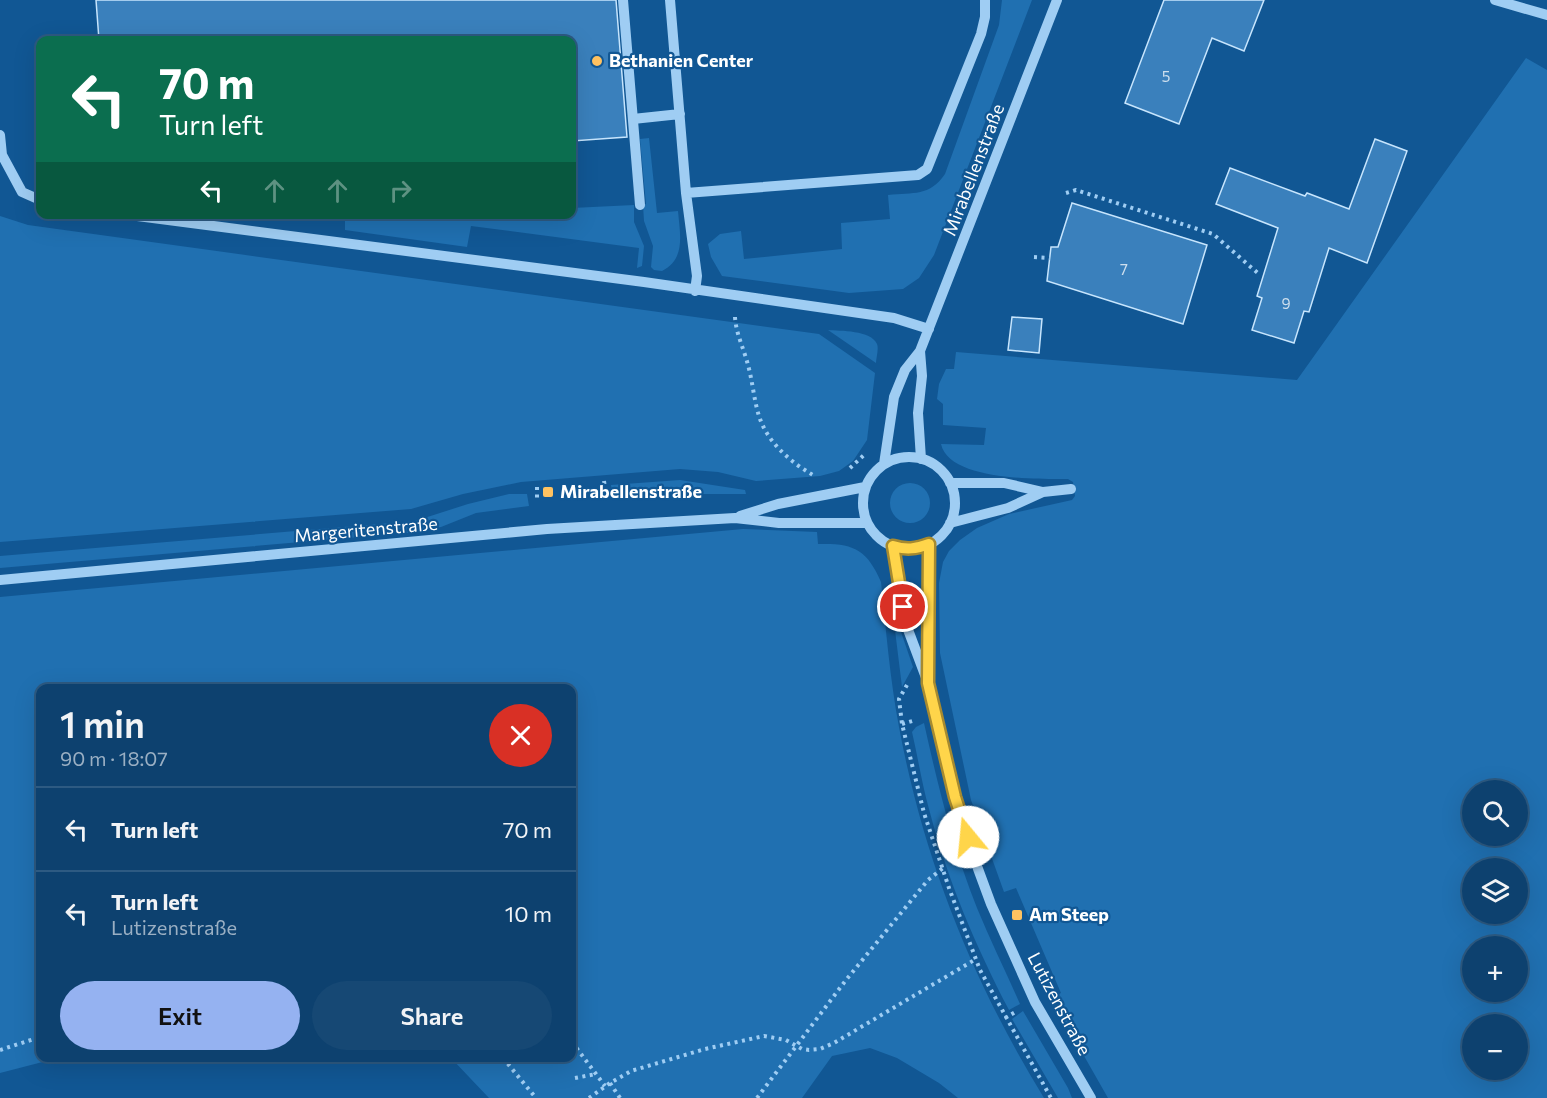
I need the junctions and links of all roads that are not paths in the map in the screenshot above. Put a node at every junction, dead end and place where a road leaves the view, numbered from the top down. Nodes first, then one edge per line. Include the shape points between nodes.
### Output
1 (623, 0) edge
2 (670, 0) edge
3 (984, 0) edge
4 (1057, 0) edge
5 (1495, 0) edge
6 (1547, 15) edge
7 (680, 114) junction
8 (633, 119) junction
9 (0, 135) edge
10 (686, 193) junction
11 (36, 198) edge
12 (640, 205) dead end
13 (160, 219) edge
14 (695, 291) junction
15 (929, 329) junction
16 (920, 351) junction
17 (921, 459) junction
18 (884, 464) junction
19 (950, 483) junction
20 (866, 488) junction
21 (1071, 489) dead end
22 (1043, 492) junction
23 (735, 518) junction
24 (950, 523) junction
25 (867, 524) junction
26 (929, 544) junction
27 (893, 546) junction
28 (0, 580) edge
29 (928, 683) junction
30 (1091, 1098) edge

1 - 8 street
2 - 7 street
3 - 10 street via 981,34 927,169 918,175
4 - 15 street, Mirabellenstraße
5 - 6 street
7 - 8 street
7 - 10 street
8 - 12 street
9 - 11 street via 2,155 22,192
10 - 14 street via 697,276
13 - 14 street
14 - 15 street via 894,318
15 - 16 street, Mirabellenstraße
16 - 17 street, Mirabellenstraße
16 - 18 street, Mirabellenstraße via 905,370 894,397
17 - 18 street via 908,457
17 - 19 street via 943,472
18 - 20 street
19 - 22 street via 1005,483
19 - 24 street via 954,510
20 - 23 street, Margeritenstraße via 778,504
20 - 25 street via 863,506
21 - 22 street
22 - 24 street via 1008,508
23 - 25 street, Margeritenstraße
23 - 28 street, Margeritenstraße via 547,529
24 - 26 street via 942,536
25 - 27 street via 882,541
26 - 27 street via 911,549
26 - 29 street, Lutizenstraße
27 - 29 street, Lutizenstraße via 907,627
29 - 30 street, Lutizenstraße via 955,797 991,904 1035,1002

